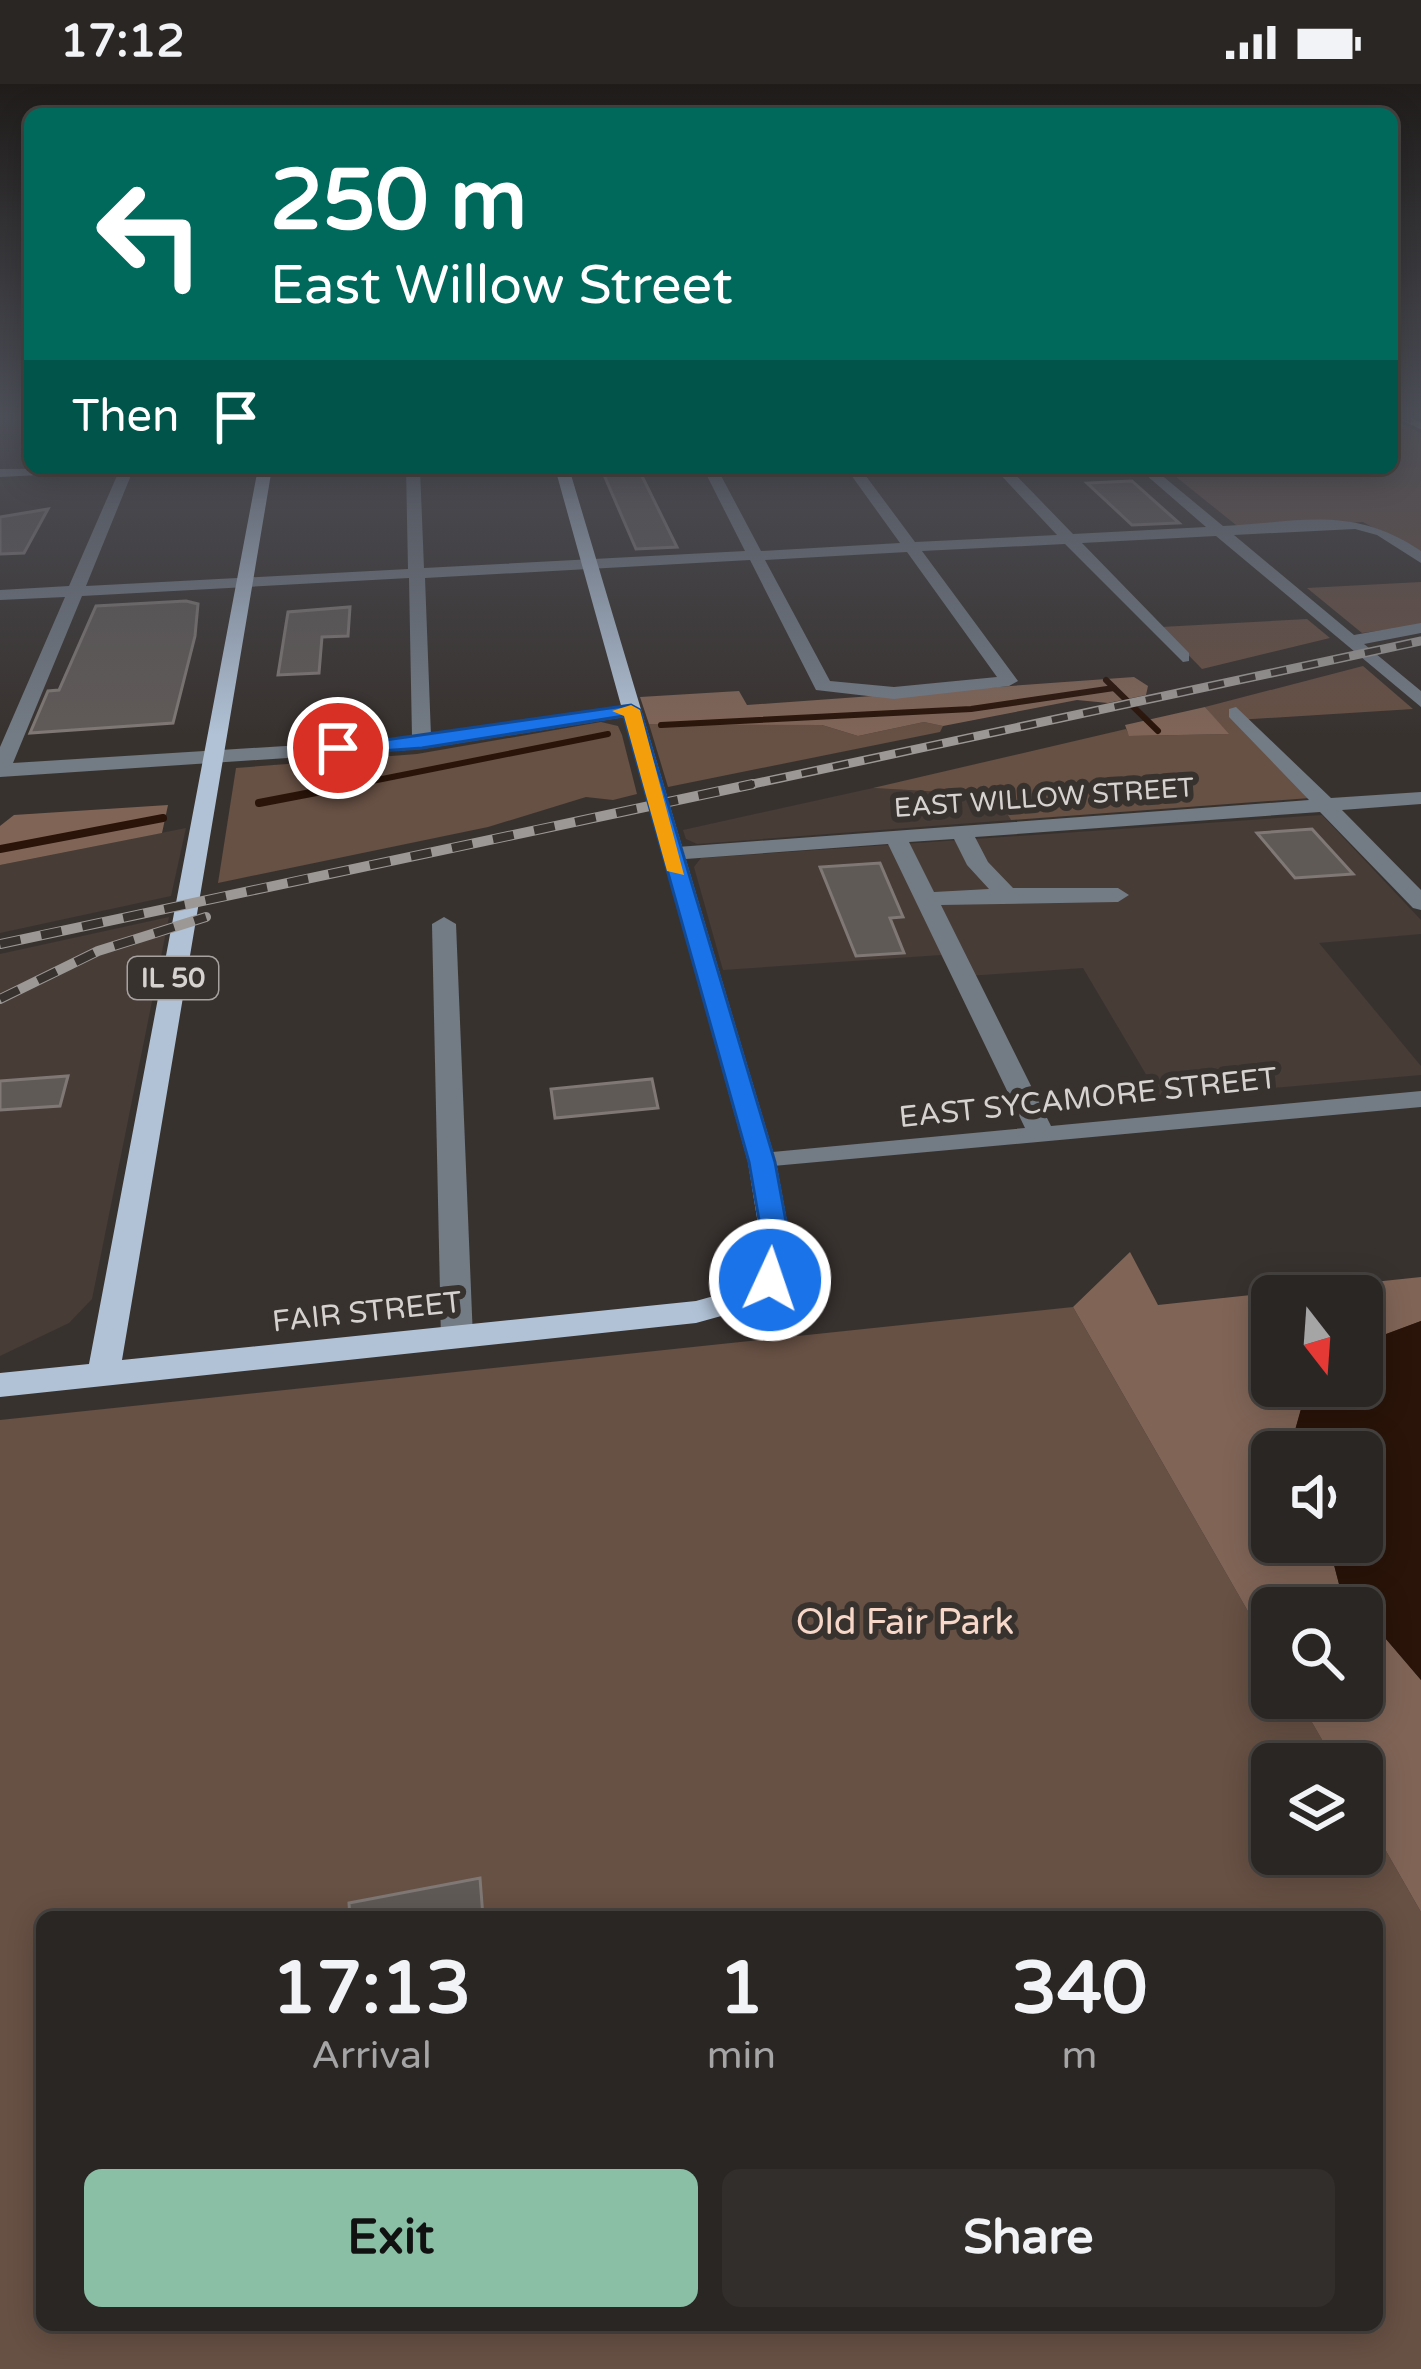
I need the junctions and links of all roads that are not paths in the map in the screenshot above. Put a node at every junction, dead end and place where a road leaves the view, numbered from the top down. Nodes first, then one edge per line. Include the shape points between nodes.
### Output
1 (105, 522) edge
2 (257, 522) edge
3 (415, 522) edge
4 (577, 522) edge
5 (738, 522) edge
6 (892, 522) edge
7 (1052, 522) edge
8 (1209, 522) edge
9 (1219, 530) junction
10 (1068, 538) junction
11 (910, 546) junction
12 (755, 555) junction
13 (1421, 558) edge
14 (589, 563) junction
15 (416, 573) junction
16 (247, 582) junction
17 (76, 591) junction
18 (0, 595) edge
19 (1421, 628) edge
20 (1351, 641) junction
21 (1183, 656) dead end
22 (1421, 701) edge
23 (631, 710) junction
24 (1236, 712) dead end
25 (422, 743) junction
26 (212, 757) junction
27 (0, 771) edge
28 (1421, 798) edge
29 (1326, 805) junction
30 (962, 832) junction
31 (895, 836) junction
32 (672, 853) junction
33 (1007, 895) junction
34 (1118, 895) dead end
35 (926, 899) junction
36 (1421, 903) edge
37 (444, 924) dead end
38 (1421, 1099) edge
39 (1042, 1135) junction
40 (762, 1162) junction
41 (457, 1339) junction
42 (103, 1375) junction
43 (0, 1385) edge

1 - 17 street
2 - 16 main road, IL 50
3 - 15 street
4 - 14 main road
5 - 12 street
6 - 11 street
7 - 10 street
8 - 9 street
9 - 10 street
9 - 13 street via 1356,524
9 - 20 street
10 - 11 street
10 - 21 street
11 - 12 street
11 - 12 street via 1009,681 894,693 823,686
12 - 14 street
14 - 15 street
14 - 23 main road
15 - 16 street
15 - 25 street
16 - 17 street
16 - 26 main road, IL 50
17 - 18 street
17 - 27 street
19 - 20 street
20 - 22 street
23 - 25 street
23 - 32 main road
24 - 29 street
25 - 26 street
26 - 27 street
26 - 42 main road, IL 50
28 - 29 street, EAST WILLOW STREET
29 - 30 street, EAST WILLOW STREET
29 - 36 street
30 - 31 street, EAST WILLOW STREET
30 - 33 street via 978,865
31 - 32 street, EAST WILLOW STREET
31 - 35 street
32 - 40 main road
33 - 34 street
33 - 35 street
35 - 39 street
37 - 41 street
38 - 39 street, EAST SYCAMORE STREET
39 - 40 street, EAST SYCAMORE STREET
40 - 41 main road, FAIR STREET via 778,1249 770,1280 739,1300
41 - 42 main road, FAIR STREET
42 - 43 main road, FAIR STREET

